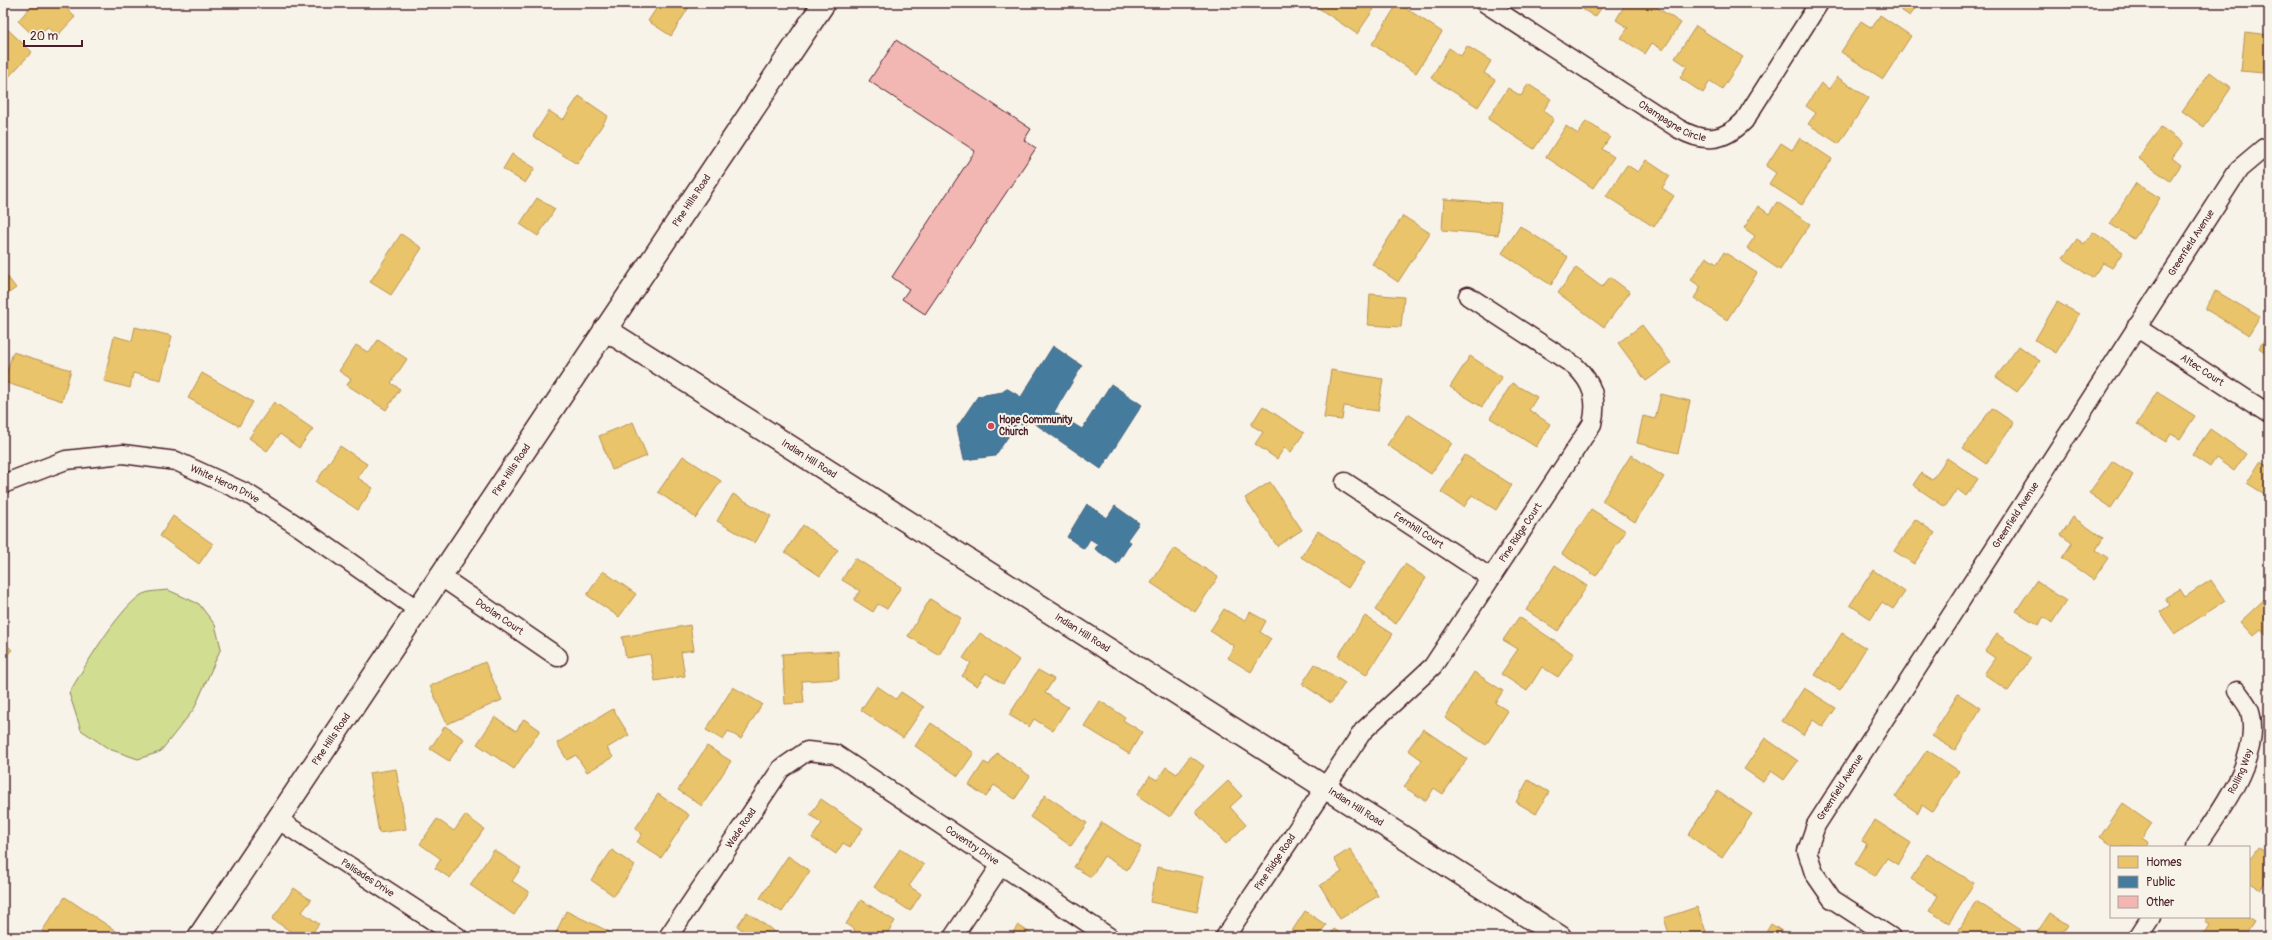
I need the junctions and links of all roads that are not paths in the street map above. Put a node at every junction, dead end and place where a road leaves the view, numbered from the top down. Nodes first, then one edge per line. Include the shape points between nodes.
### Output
1 (824, 3) edge
2 (1484, 3) edge
3 (1819, 3) edge
4 (2269, 147) edge
5 (1468, 296) dead end
6 (2136, 327) junction
7 (605, 329) junction
8 (2269, 414) edge
9 (4, 481) edge
10 (1345, 482) dead end
11 (440, 576) junction
12 (1491, 578) junction
13 (418, 610) junction
14 (558, 657) dead end
15 (2237, 691) dead end
16 (834, 754) joint
17 (1324, 788) junction
18 (277, 819) junction
19 (2197, 846) edge
20 (1001, 865) junction
21 (2150, 918) edge
22 (199, 937) edge
23 (458, 937) edge
24 (668, 937) edge
25 (953, 937) edge
26 (1109, 937) edge
27 (1226, 937) edge
28 (1560, 937) edge
29 (1891, 937) edge
30 (2138, 937) edge

1 - 7 main road, Pine Hills Road
2 - 3 street, Champagne Circle via 1679,129 1707,139 1726,135 1744,121
4 - 6 street, Greenfield Avenue via 2264,148 2239,169
5 - 12 street, Pine Ridge Court via 1575,366 1591,386 1595,399 1595,411 1586,435
6 - 8 street, Altec Court
6 - 29 street, Greenfield Avenue via 1816,825 1807,851 1814,873 1832,899
7 - 11 main road, Pine Hills Road
7 - 17 main road, Indian Hill Road
9 - 13 street, White Heron Drive via 73,459 123,454 176,461 248,494
10 - 12 street, Fernhill Court
11 - 13 main road, Pine Hills Road
11 - 14 street, Doolan Court
12 - 17 street, Pine Ridge Court via 1433,666 1363,731
13 - 18 main road, Pine Hills Road
15 - 19 street, Rolling Way via 2250,711 2252,744 2234,790
16 - 20 street, Coventry Drive
16 - 24 street, Wade Road via 807,751 781,769
17 - 27 street, Pine Ridge Road
17 - 28 main road, Indian Hill Road
18 - 22 main road, Pine Hills Road
18 - 23 street, Palisades Drive
20 - 25 street
20 - 26 street, Coventry Drive
21 - 30 street

